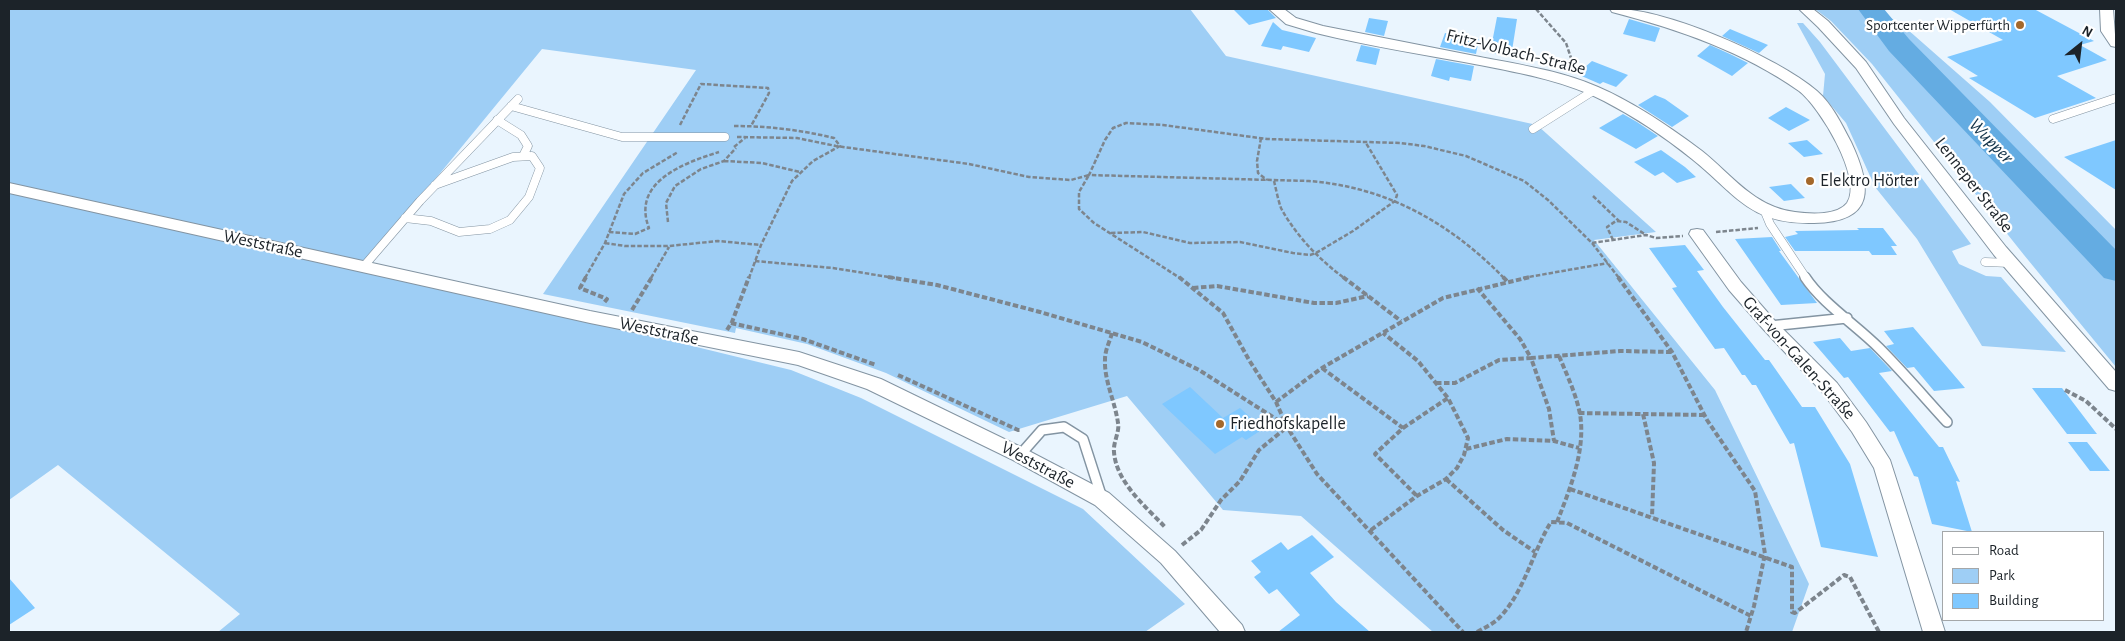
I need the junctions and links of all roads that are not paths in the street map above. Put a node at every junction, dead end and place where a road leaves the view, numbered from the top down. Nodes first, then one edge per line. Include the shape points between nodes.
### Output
1 (1276, 9) edge
2 (1617, 9) edge
3 (1805, 9) edge
4 (2106, 9) edge
5 (2116, 43) edge
6 (1593, 91) junction
7 (2116, 98) edge
8 (518, 99) dead end
9 (512, 106) junction
10 (2053, 119) dead end
11 (497, 120) junction
12 (1533, 129) dead end
13 (725, 137) road end
14 (523, 156) junction
15 (435, 184) junction
16 (9, 188) edge
17 (1765, 212) junction
18 (405, 218) junction
19 (1697, 234) road end
20 (1985, 262) dead end
21 (2010, 263) junction
22 (364, 266) junction
23 (1847, 318) junction
24 (1770, 326) junction
25 (2116, 384) edge
26 (1947, 422) dead end
27 (1020, 455) junction
28 (1102, 498) junction
29 (1234, 632) edge
30 (1934, 632) edge

1 - 6 street, Fritz-Volbach-Straße via 1291,21 1321,30 1518,68
2 - 17 street, Fritz-Volbach-Straße via 1711,40 1766,64 1816,98 1833,121 1851,162 1858,187 1856,202 1844,212 1822,217 1792,217
3 - 21 street, Lenneper Straße via 1861,65 1898,121
4 - 5 street via 2108,31
6 - 12 lane
6 - 17 street, Fritz-Volbach-Straße via 1665,132 1700,158 1744,199
7 - 10 lane
8 - 9 lane
9 - 11 lane
9 - 13 lane via 622,137
11 - 14 lane via 521,135 528,146
11 - 15 lane
14 - 15 lane
14 - 18 lane via 532,156 540,168 529,196 510,220 490,229 458,232 431,221
15 - 18 lane
16 - 22 street, Weststraße
17 - 23 lane via 1814,291
18 - 22 lane
19 - 24 street, Graf-von-Galen-Straße via 1735,286
20 - 21 lane
21 - 25 street, Lenneper Straße
22 - 27 street, Weststraße via 590,317 799,359 874,384
23 - 24 lane
23 - 26 lane
24 - 30 street, Graf-von-Galen-Straße via 1830,388 1884,466
27 - 28 street, Weststraße
27 - 28 lane via 1042,430 1064,427 1083,439
28 - 29 street, Weststraße via 1168,557

